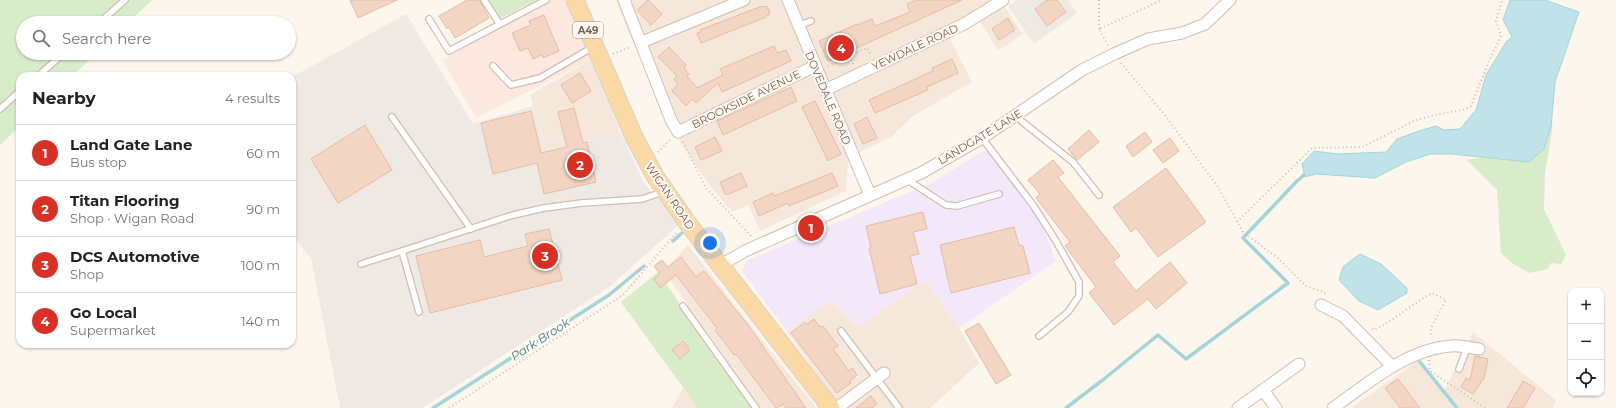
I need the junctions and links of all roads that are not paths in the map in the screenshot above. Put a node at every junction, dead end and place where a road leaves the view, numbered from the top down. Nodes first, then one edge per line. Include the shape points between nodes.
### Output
1 (125, 0) edge
2 (484, 0) edge
3 (546, 0) edge
4 (575, 0) edge
5 (624, 0) edge
6 (744, 0) edge
7 (788, 0) edge
8 (1003, 0) edge
9 (1230, 0) edge
10 (107, 16) edge
11 (430, 19) dead end
12 (811, 20) dead end
13 (499, 23) junction
14 (798, 26) junction
15 (642, 42) junction
16 (598, 53) junction
17 (56, 60) edge
18 (493, 66) dead end
19 (816, 69) junction
20 (43, 72) edge
21 (825, 90) junction
22 (16, 94) edge
23 (0, 108) edge
24 (1015, 116) junction
25 (392, 117) dead end
26 (982, 138) junction
27 (906, 179) junction
28 (665, 190) junction
29 (999, 194) dead end
30 (870, 195) junction
31 (1099, 195) dead end
32 (470, 229) junction
33 (402, 251) junction
34 (361, 264) dead end
35 (721, 265) junction
36 (1325, 301) road end
37 (683, 306) dead end
38 (419, 312) dead end
39 (841, 331) dead end
40 (1039, 336) dead end
41 (1466, 348) junction
42 (1479, 349) dead end
43 (1299, 364) dead end
44 (1392, 366) junction
45 (1459, 369) dead end
46 (880, 376) junction
47 (1263, 390) junction
48 (756, 408) edge
49 (831, 408) edge
50 (837, 408) edge
51 (899, 408) edge
52 (1238, 408) edge
53 (1276, 408) edge
54 (1333, 408) edge

1 - 10 lane
2 - 13 lane
3 - 13 lane
4 - 16 main road, WIGAN ROAD / A49
5 - 15 street
6 - 15 street
7 - 14 street, DOVEDALE ROAD
8 - 21 street, YEWDALE ROAD via 964,24
9 - 24 street, LANDGATE LANE via 1205,24 1182,33 1148,39 1114,54 1082,70
11 - 13 lane via 449,51
12 - 14 lane
14 - 19 street, DOVEDALE ROAD
15 - 19 street, BROOKSIDE AVENUE via 671,120 678,132
16 - 18 lane via 540,78 511,85
16 - 28 main road, WIGAN ROAD / A49 via 634,137
17 - 20 lane
19 - 21 street, DOVEDALE ROAD
21 - 30 street, DOVEDALE ROAD
22 - 23 lane
24 - 26 street, LANDGATE LANE
24 - 31 lane via 1073,162
25 - 32 lane
26 - 27 street, LANDGATE LANE
26 - 40 lane via 1033,205 1079,282 1079,296 1068,312
27 - 29 lane via 946,206 957,206
27 - 30 street, LANDGATE LANE
28 - 32 lane via 642,199 544,208
28 - 35 main road, WIGAN ROAD / A49
30 - 35 street, LANDGATE LANE via 737,254
32 - 33 lane
33 - 34 lane
33 - 38 lane
35 - 49 main road, WIGAN ROAD / A49
36 - 44 street
37 - 48 lane
39 - 46 lane
41 - 42 street
41 - 44 street via 1452,346 1428,350
41 - 45 lane
43 - 47 street
44 - 54 street
46 - 50 street
46 - 51 lane
47 - 52 street
47 - 53 street

